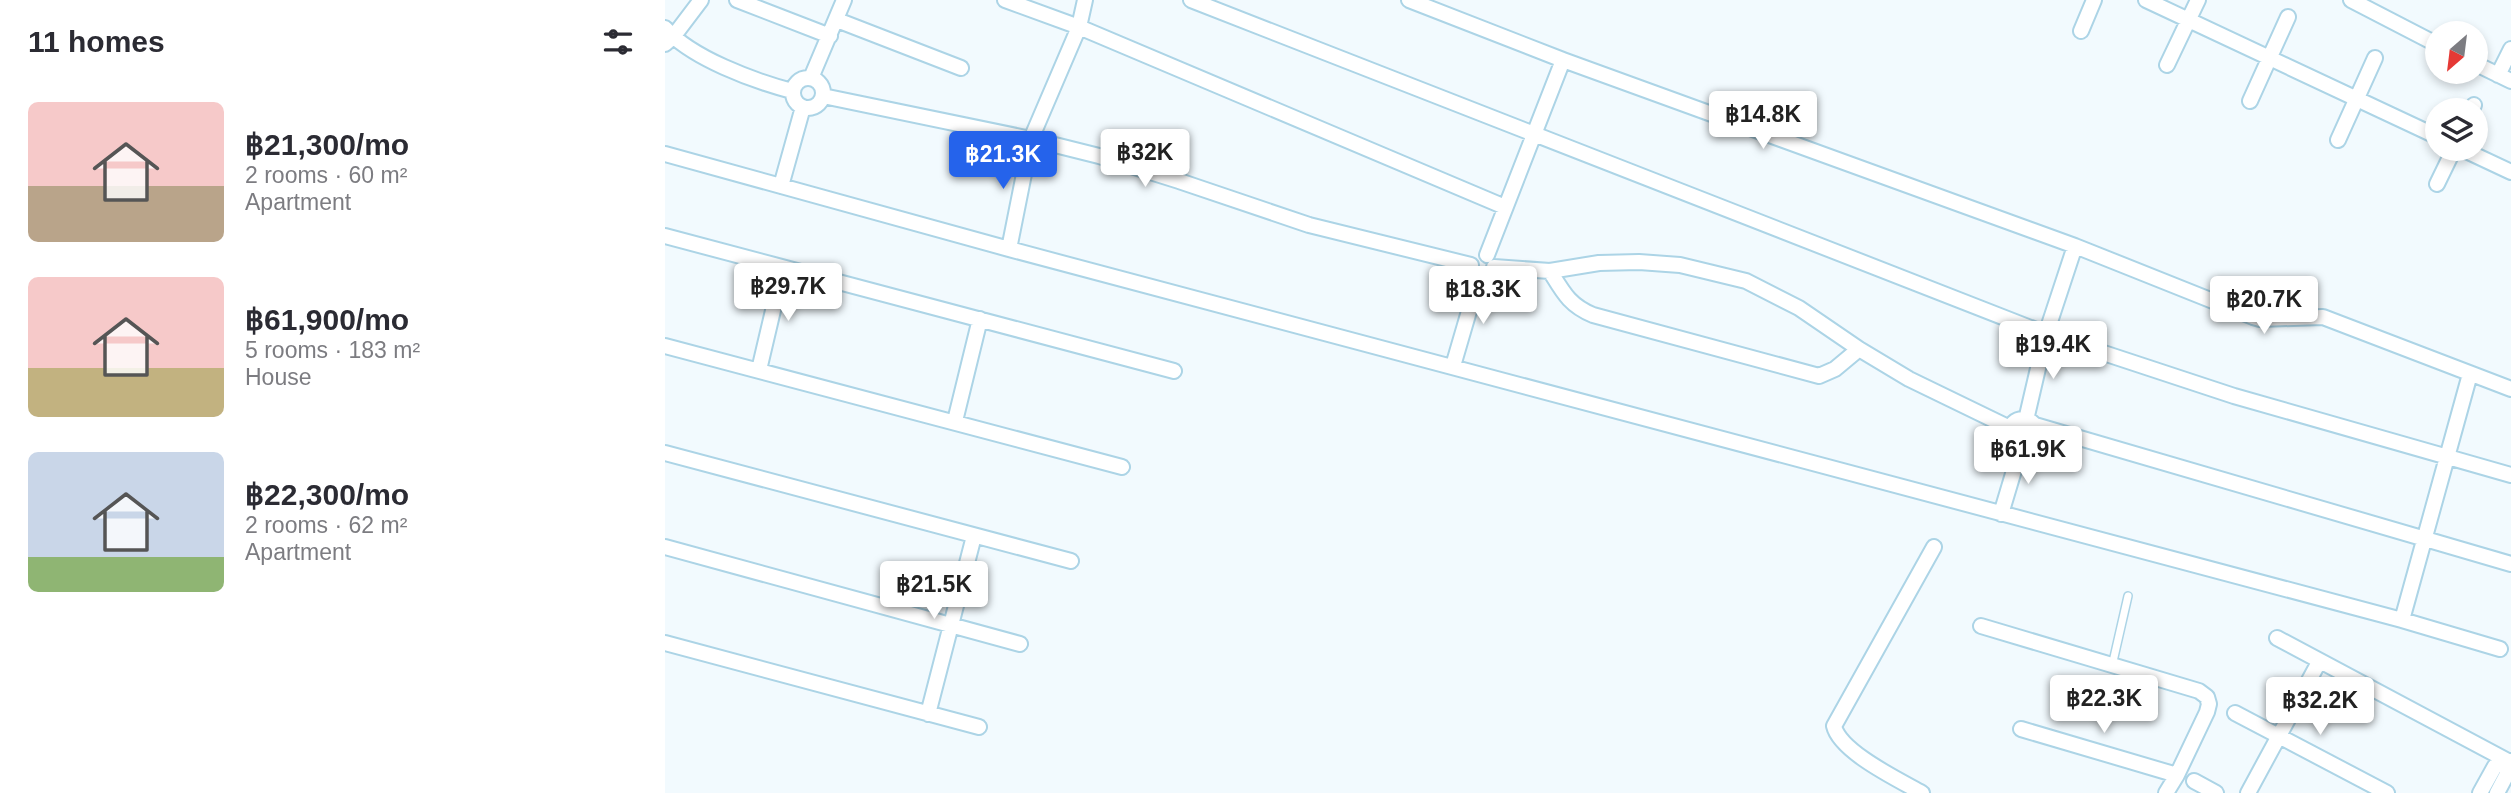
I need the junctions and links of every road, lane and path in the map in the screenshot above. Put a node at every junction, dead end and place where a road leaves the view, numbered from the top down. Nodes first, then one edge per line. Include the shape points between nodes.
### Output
1 (701, 0) edge
2 (737, 0) edge
3 (844, 0) edge
4 (1005, 0) edge
5 (1085, 0) edge
6 (1191, 0) edge
7 (1409, 0) edge
8 (2094, 0) edge
9 (2146, 0) edge
10 (2198, 0) edge
11 (2351, 0) edge
12 (2288, 17) dead end
13 (837, 20) junction
14 (2188, 20) junction
15 (1079, 27) junction
16 (2081, 31) dead end
17 (830, 36) junction
18 (668, 37) edge
19 (2425, 38) edge
20 (2511, 49) edge
21 (2269, 58) junction
22 (2375, 58) dead end
23 (1563, 60) junction
24 (2167, 65) dead end
25 (961, 68) dead end
26 (811, 78) junction
27 (2504, 78) edge
28 (792, 91) junction
29 (823, 96) junction
30 (2357, 99) junction
31 (2250, 101) dead end
32 (803, 107) junction
33 (2425, 131) edge
34 (1535, 133) junction
35 (1031, 139) junction
36 (2338, 140) dead end
37 (665, 154) edge
38 (2448, 161) edge
39 (2488, 161) edge
40 (2511, 172) edge
41 (2437, 184) dead end
42 (781, 186) junction
43 (1505, 207) junction
44 (665, 236) edge
45 (2075, 246) junction
46 (1009, 248) junction
47 (1490, 261) junction
48 (783, 268) junction
49 (1475, 271) junction
50 (1550, 271) junction
51 (980, 319) junction
52 (2046, 334) junction
53 (665, 346) edge
54 (1859, 349) junction
55 (1453, 366) junction
56 (759, 370) junction
57 (1174, 371) dead end
58 (2470, 374) junction
59 (2511, 389) edge
60 (955, 421) junction
61 (2031, 423) junction
62 (2010, 428) junction
63 (2021, 447) junction
64 (665, 453) edge
65 (2448, 457) junction
66 (1122, 467) dead end
67 (2511, 475) edge
68 (2001, 514) junction
69 (974, 536) junction
70 (2423, 538) junction
71 (665, 547) edge
72 (1934, 547) dead end
73 (1071, 561) dead end
74 (2511, 564) edge
75 (2128, 596) dead end
76 (2402, 620) junction
77 (951, 624) junction
78 (1981, 626) dead end
79 (2277, 638) dead end
80 (665, 643) edge
81 (1020, 644) dead end
82 (2500, 649) dead end
83 (2319, 662) junction
84 (2112, 666) junction
85 (2235, 713) dead end
86 (928, 714) junction
87 (979, 727) dead end
88 (2021, 729) dead end
89 (2279, 736) junction
90 (2509, 761) edge
91 (2177, 775) junction
92 (2194, 781) dead end
93 (1922, 793) edge
94 (2166, 793) edge
95 (2216, 793) edge
96 (2248, 793) edge
97 (2387, 793) edge
98 (2480, 793) edge
99 (2497, 793) edge

1 - 18 street
2 - 17 street
3 - 13 street
4 - 15 street
5 - 15 street
6 - 34 street
7 - 23 street
8 - 16 street
9 - 14 street
10 - 14 street
11 - 19 street
12 - 21 street
13 - 17 street
13 - 25 street
14 - 21 street
14 - 24 street
15 - 35 street
15 - 43 street
17 - 26 street
18 - 28 street via 759,82
20 - 27 street
21 - 30 street
21 - 31 street
22 - 30 street
23 - 34 street
23 - 45 street
26 - 28 street via 800,80
26 - 29 street via 821,85
28 - 32 street
29 - 32 street via 815,106
29 - 35 street
30 - 33 street
30 - 36 street
32 - 42 street
34 - 43 street
34 - 52 street
35 - 46 street
35 - 49 street
37 - 42 street
38 - 41 street
39 - 40 street
42 - 46 street
43 - 47 street
44 - 48 street
45 - 52 street
45 - 58 street via 2252,317 2323,317
46 - 55 street
47 - 49 street via 1491,274
47 - 50 street
48 - 51 street
48 - 56 street
49 - 55 street
50 - 54 street via 1639,262 1720,273 1774,293
50 - 54 street via 1568,299 1593,315 1819,376
51 - 57 street
51 - 60 street
52 - 61 street
52 - 65 street via 2234,396
53 - 56 street
54 - 62 street
55 - 68 street
56 - 60 street
58 - 59 street
58 - 65 street
60 - 66 street
61 - 62 street via 2016,421
61 - 63 street via 2037,436 2031,445
61 - 70 street
62 - 63 street via 2013,443
63 - 68 street
64 - 69 street
65 - 67 street
65 - 70 street
68 - 76 street
69 - 73 street
69 - 77 street
70 - 74 street
70 - 76 street
71 - 77 street
72 - 93 street via 1834,726 1844,744
75 - 84 lane
76 - 82 street
77 - 81 street
77 - 86 street
78 - 84 street
79 - 83 street
80 - 86 street
83 - 89 street
83 - 90 street
84 - 91 street via 2207,697 2207,712
85 - 89 street
86 - 87 street
88 - 91 street
89 - 96 street
89 - 97 street
90 - 98 street via 2495,766
90 - 99 street
91 - 94 street
92 - 95 street

